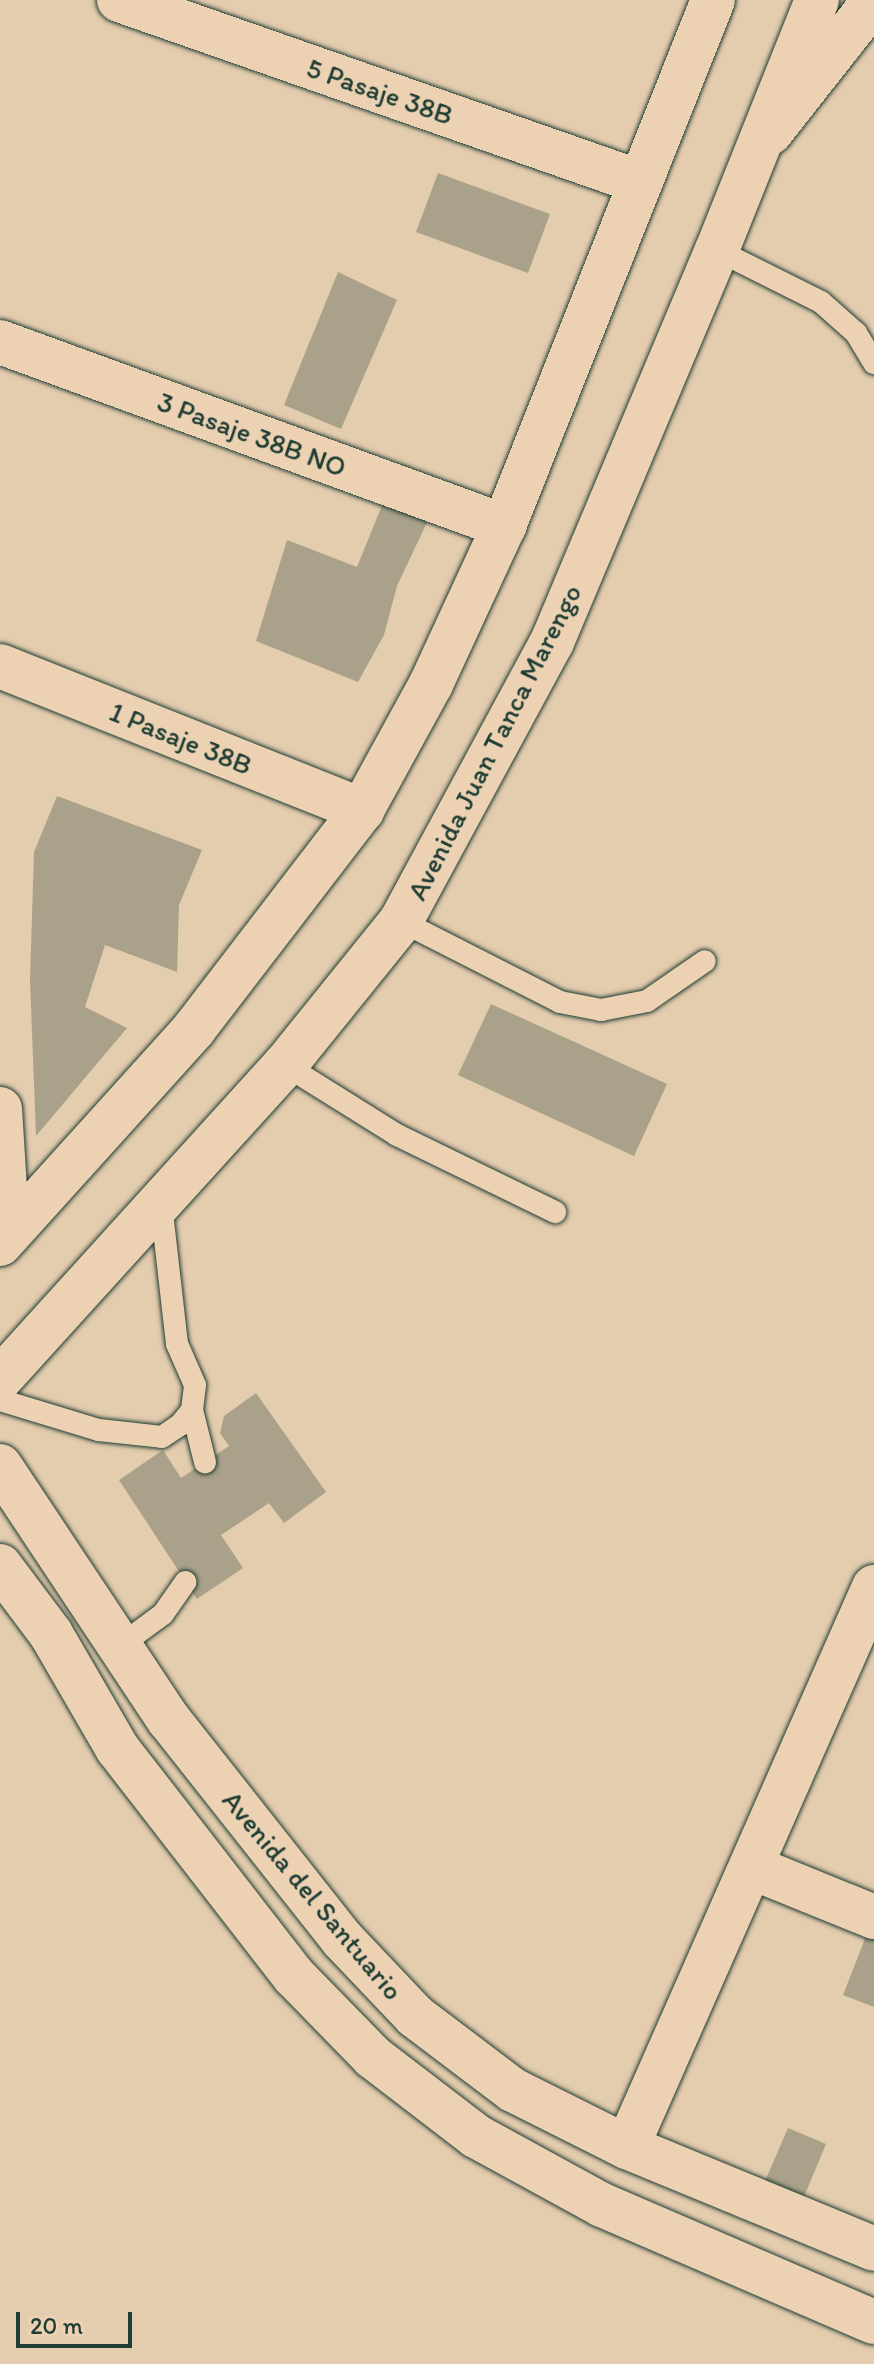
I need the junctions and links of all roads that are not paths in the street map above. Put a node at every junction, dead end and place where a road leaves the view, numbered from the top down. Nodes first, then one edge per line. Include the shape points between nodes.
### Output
1 (119, 0) edge
2 (713, 0) edge
3 (817, 0) edge
4 (874, 1) edge
5 (754, 154) junction
6 (640, 182) junction
7 (717, 250) junction
8 (0, 342) edge
9 (874, 363) edge
10 (504, 526) junction
11 (0, 666) edge
12 (362, 810) junction
13 (401, 921) junction
14 (705, 961) dead end
15 (285, 1065) junction
16 (0, 1109) edge
17 (161, 1204) junction
18 (555, 1212) dead end
19 (4, 1240) edge
20 (0, 1379) edge
21 (0, 1400) edge
22 (192, 1410) junction
23 (205, 1462) dead end
24 (0, 1466) edge
25 (0, 1566) edge
26 (185, 1582) dead end
27 (874, 1587) edge
28 (121, 1645) junction
29 (751, 1867) junction
30 (874, 1917) edge
31 (627, 2147) junction
32 (874, 2249) edge
33 (874, 2322) edge

1 - 6 street, 5 Pasaje 38B
2 - 6 street
3 - 5 street, Avenida Juan Tanca Marengo
4 - 5 street
5 - 7 street, Avenida Juan Tanca Marengo
6 - 10 street
7 - 9 lane via 821,302 856,333
7 - 13 street, Avenida Juan Tanca Marengo via 552,642
8 - 10 street, 3 Pasaje 38B NO
10 - 12 street via 431,684
11 - 12 street, 1 Pasaje 38B
12 - 19 street via 194,1029
13 - 14 lane via 560,1002 601,1010 647,1001
13 - 15 street, Avenida Juan Tanca Marengo
15 - 17 street, Avenida Juan Tanca Marengo
15 - 18 lane via 397,1135
16 - 19 street
17 - 20 street, Avenida Juan Tanca Marengo
17 - 22 lane via 177,1344 195,1385
21 - 22 lane via 99,1430 162,1437
22 - 23 lane
24 - 28 street, Avenida del Santuario
25 - 33 street via 51,1634 117,1748 294,1976 373,2057 476,2136 602,2205
26 - 28 lane via 163,1614
27 - 29 street
28 - 31 street, Avenida del Santuario via 169,1720 342,1939 415,2016 513,2090
29 - 30 street
29 - 31 street
31 - 32 street, Avenida del Santuario

